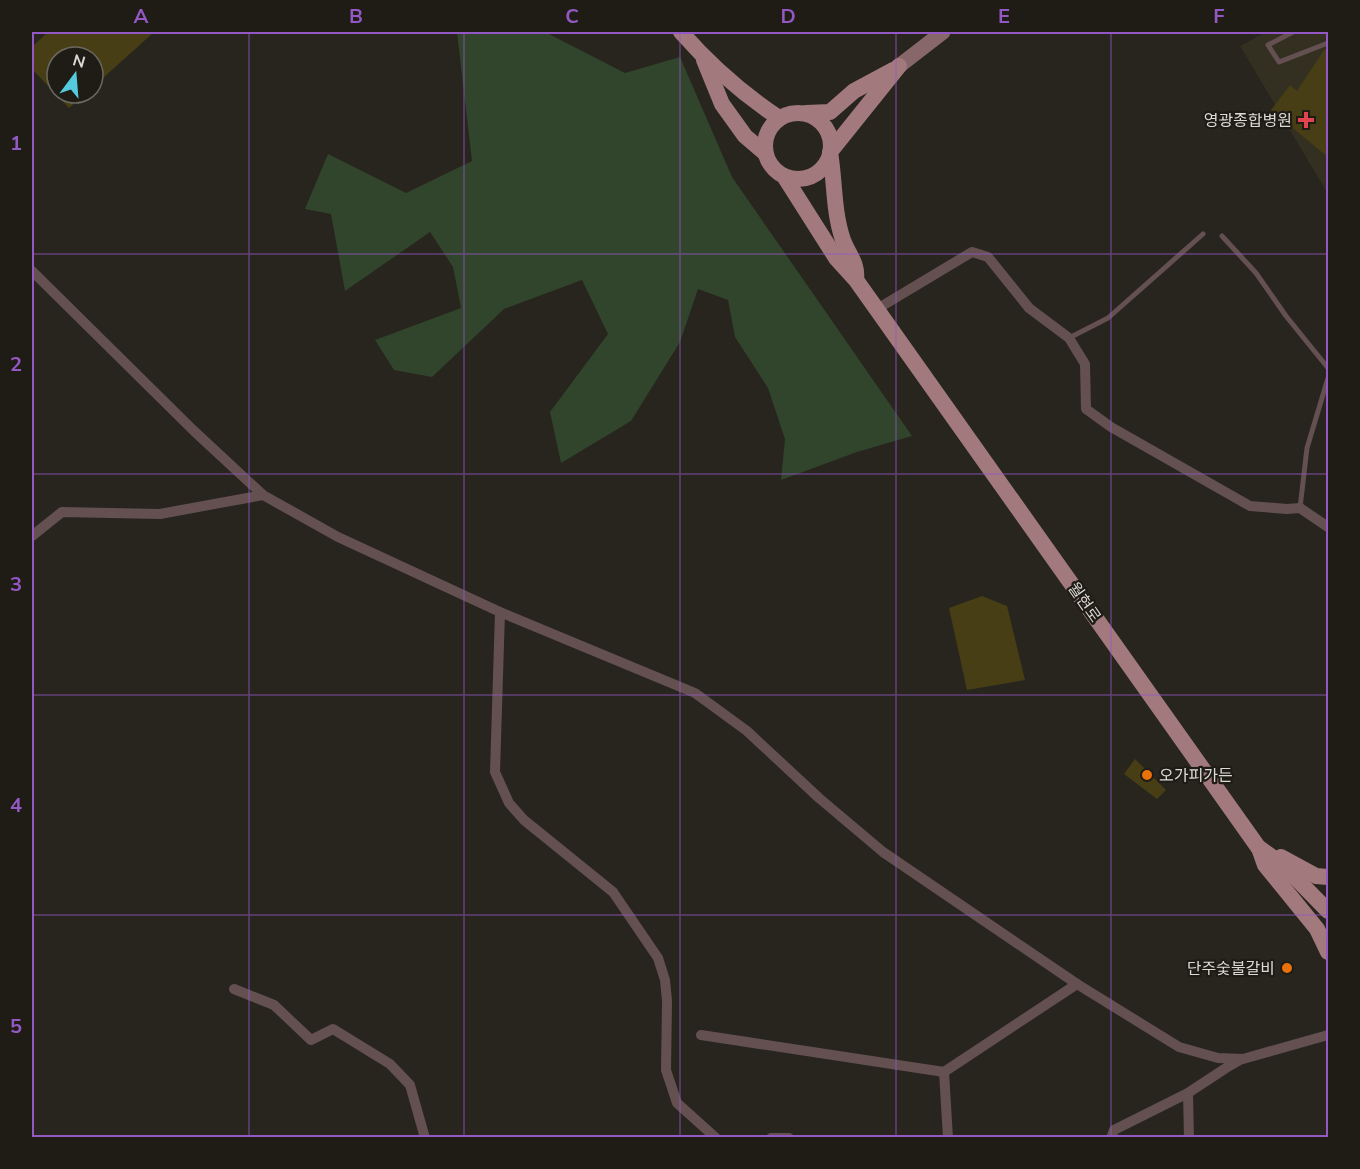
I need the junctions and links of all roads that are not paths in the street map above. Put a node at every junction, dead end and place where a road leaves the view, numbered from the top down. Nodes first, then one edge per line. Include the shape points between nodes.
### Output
1 (681, 32) edge
2 (943, 32) edge
3 (1293, 32) edge
4 (1329, 43) edge
5 (702, 56) junction
6 (899, 66) junction
7 (799, 113) junction
8 (779, 118) junction
9 (830, 152) junction
10 (766, 154) junction
11 (784, 176) junction
12 (1203, 234) dead end
13 (1222, 236) dead end
14 (32, 272) edge
15 (856, 280) junction
16 (877, 309) junction
17 (1069, 338) junction
18 (1329, 368) edge
19 (1329, 378) edge
20 (263, 495) junction
21 (1300, 508) junction
22 (1329, 527) edge
23 (32, 536) edge
24 (500, 612) junction
25 (1258, 847) junction
26 (1329, 878) edge
27 (1329, 911) edge
28 (1329, 952) edge
29 (1077, 984) junction
30 (234, 989) dead end
31 (701, 1035) dead end
32 (1329, 1035) edge
33 (1243, 1059) junction
34 (944, 1071) junction
35 (1188, 1093) junction
36 (425, 1137) edge
37 (716, 1137) edge
38 (771, 1137) edge
39 (789, 1137) edge
40 (948, 1137) edge
41 (1111, 1137) edge
42 (1189, 1137) edge

1 - 5 main road
2 - 6 street
3 - 4 lane via 1268,45 1279,62
5 - 8 main road
5 - 10 main road via 722,104 745,136
6 - 7 main road via 854,91 830,112
6 - 9 main road
7 - 8 main road
7 - 9 main road via 820,121 827,130
8 - 10 main road via 767,134
9 - 11 main road via 813,175
9 - 15 main road via 834,207 843,241 857,267
10 - 11 main road
11 - 15 main road, 월현로 via 836,258
12 - 17 lane via 1108,318
13 - 18 lane via 1256,273
14 - 20 street
15 - 16 main road, 월현로
16 - 17 street via 972,252 988,257 1029,308
16 - 25 main road, 월현로
17 - 21 street via 1085,364 1086,409 1102,421 1250,506
19 - 21 lane via 1307,448
20 - 23 street via 160,514 62,512
20 - 24 street via 338,537
21 - 22 street
24 - 29 street via 695,693 747,731 883,852
24 - 37 street via 495,772 509,803 524,820 613,892 658,958 667,1001 666,1070 673,1092 677,1103
25 - 26 main road via 1316,876
25 - 27 main road, 월현로 via 1283,865
25 - 28 main road via 1265,865 1317,929
29 - 33 street via 1179,1047 1218,1058
29 - 34 street
30 - 36 street via 274,1005 311,1040 333,1029 390,1064 410,1085
31 - 34 street
32 - 33 street
33 - 35 street
34 - 40 street
35 - 41 street via 1114,1130
35 - 42 street
38 - 39 street

